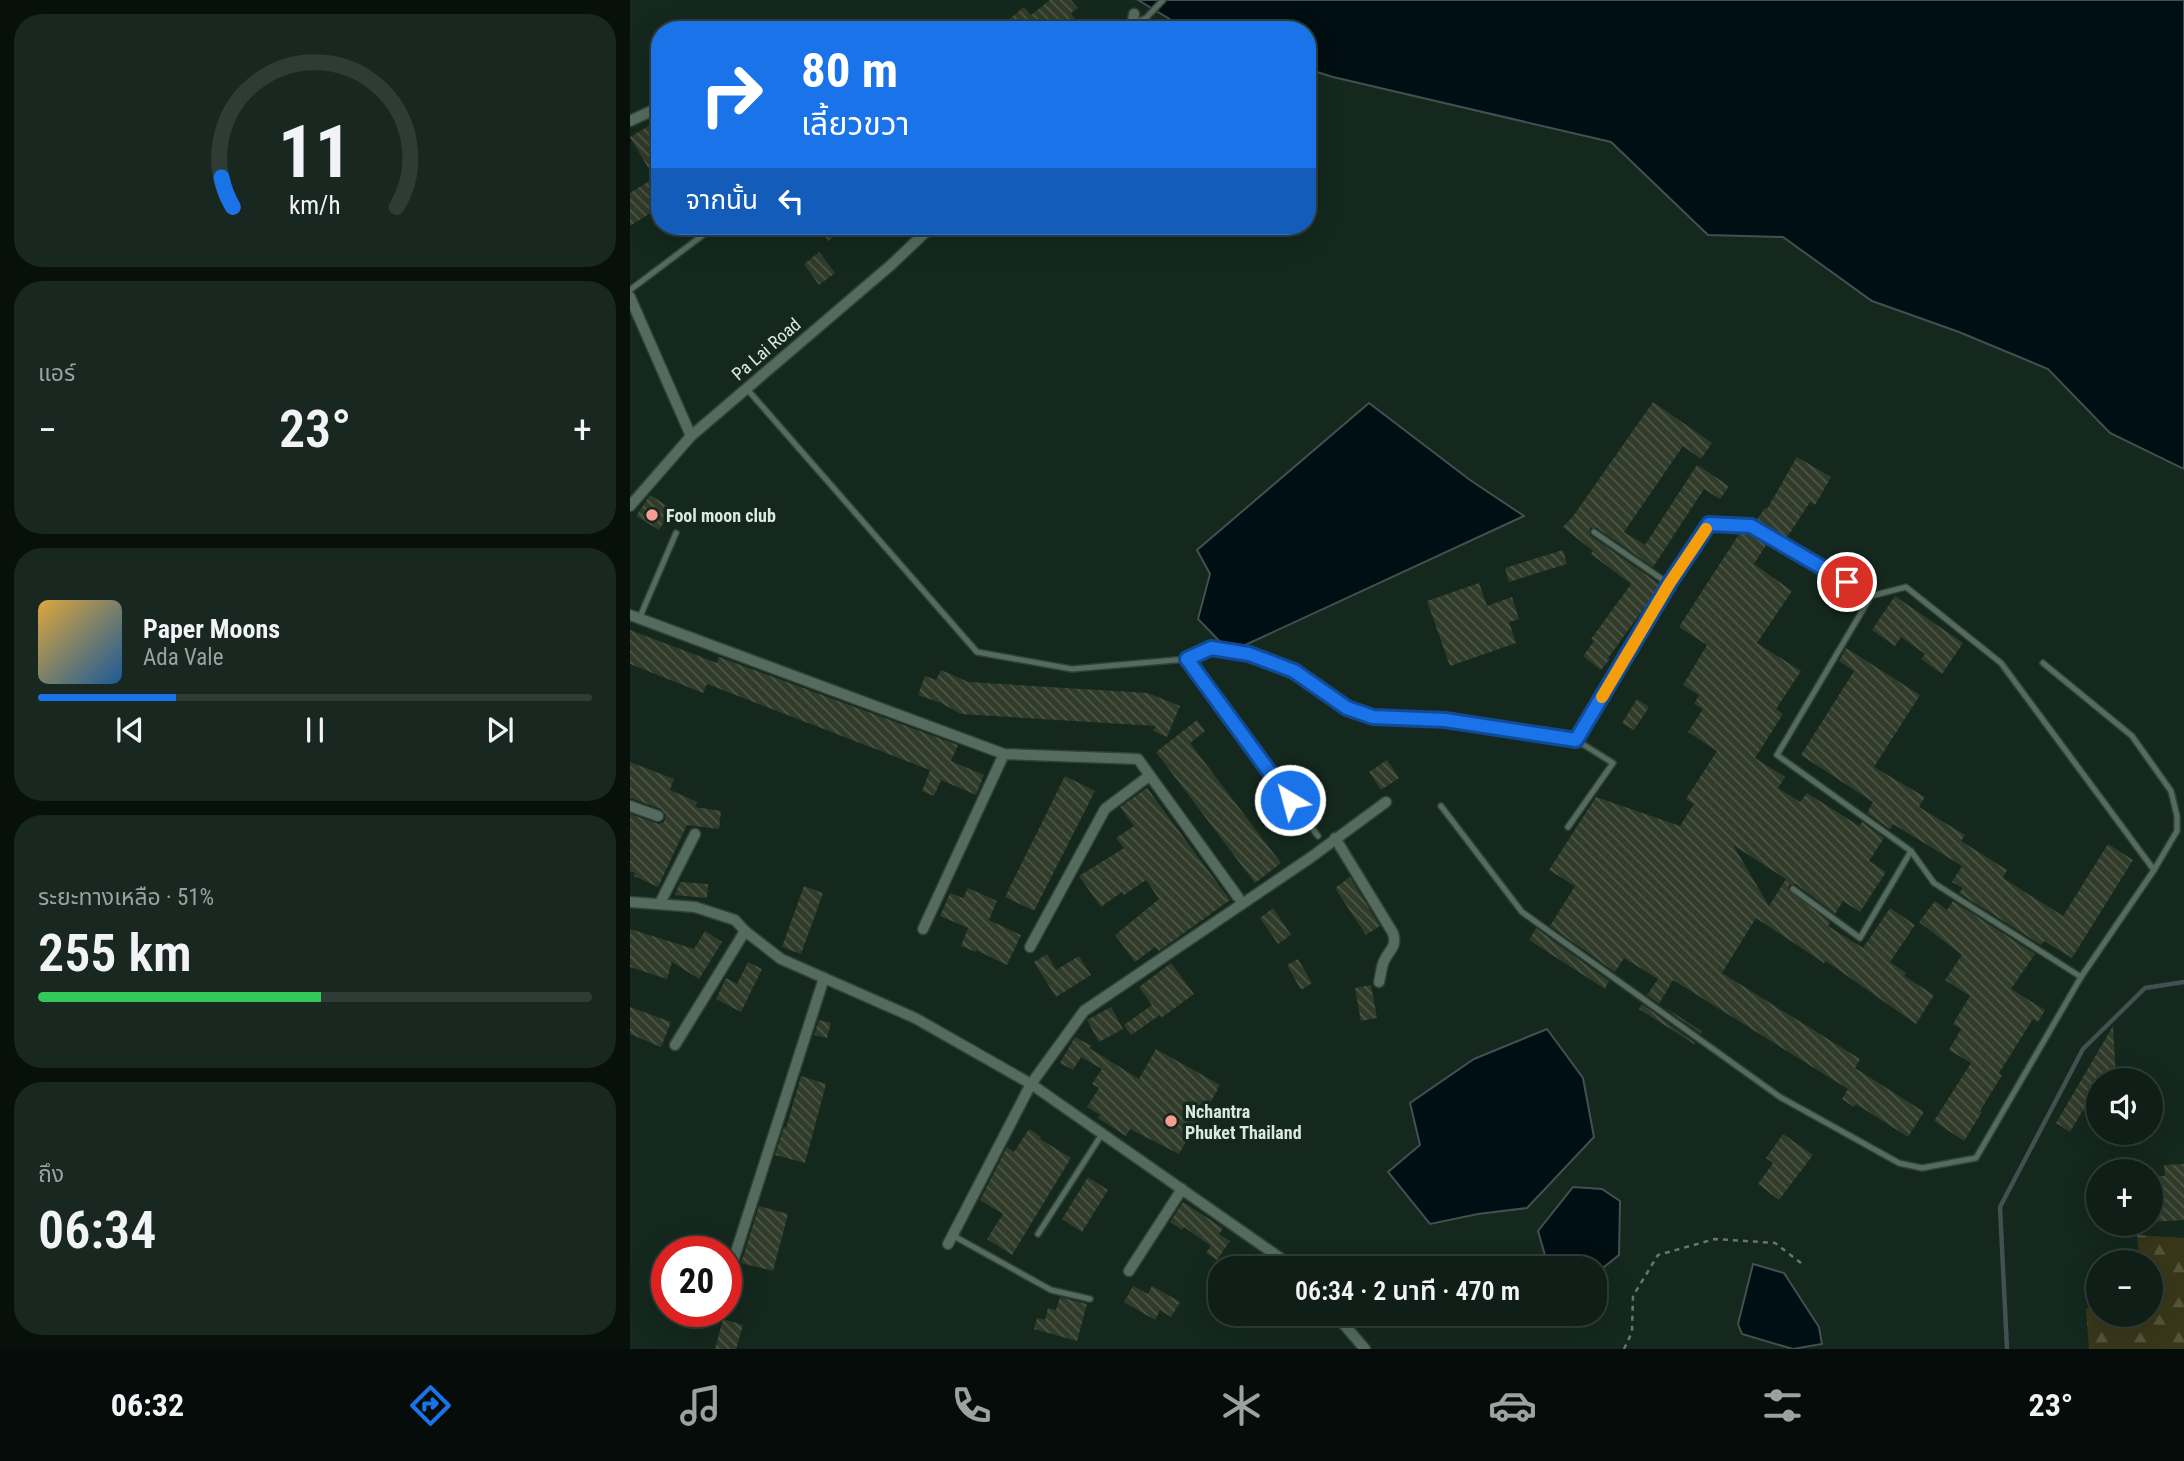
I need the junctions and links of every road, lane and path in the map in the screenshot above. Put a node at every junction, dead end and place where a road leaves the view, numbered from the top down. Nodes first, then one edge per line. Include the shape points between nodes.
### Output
1 (1163, 0) edge
2 (1136, 21) edge
3 (651, 111) edge
4 (630, 121) edge
5 (703, 235) edge
6 (923, 235) edge
7 (630, 290) edge
8 (630, 297) edge
9 (747, 388) junction
10 (691, 436) junction
11 (630, 506) edge
12 (676, 533) dead end
13 (1594, 533) dead end
14 (1669, 584) junction
15 (1871, 596) junction
16 (634, 617) edge
17 (1187, 659) junction
18 (2043, 663) dead end
19 (1576, 740) junction
20 (1004, 754) junction
21 (1149, 776) junction
22 (1386, 802) dead end
23 (630, 806) edge
24 (1441, 806) dead end
25 (658, 816) dead end
26 (1568, 827) dead end
27 (695, 834) dead end
28 (1318, 836) dead end
29 (1335, 838) junction
30 (1911, 851) junction
31 (2154, 870) junction
32 (1793, 890) dead end
33 (1238, 897) dead end
34 (630, 902) edge
35 (660, 903) junction
36 (923, 929) dead end
37 (745, 931) junction
38 (1030, 947) dead end
39 (2081, 976) junction
40 (824, 978) junction
41 (1379, 982) dead end
42 (675, 1045) dead end
43 (1031, 1084) junction
44 (1102, 1134) junction
45 (1182, 1189) junction
46 (1038, 1234) dead end
47 (741, 1236) edge
48 (950, 1240) joint
49 (1277, 1256) edge
50 (1801, 1263) dead end
51 (1129, 1271) dead end
52 (1090, 1298) dead end
53 (1346, 1326) edge
54 (1366, 1349) edge
55 (1624, 1349) edge

1 - 2 lane via 1146,18
3 - 4 street
5 - 7 lane
6 - 9 street, Pa Lai Road
8 - 10 street
9 - 10 street, Pa Lai Road
9 - 17 lane via 977,652 1072,669
10 - 11 street, Pa Lai Road
12 - 16 lane
13 - 14 lane
14 - 15 lane via 1709,524 1751,526
14 - 19 lane
15 - 30 lane via 1777,755
15 - 31 lane via 1906,587 2001,663
16 - 20 street
17 - 19 lane via 1211,648 1249,654 1294,671 1347,708 1373,717 1445,720
17 - 28 lane
18 - 31 lane via 2132,736 2171,791 2177,831
19 - 26 lane via 1613,763
20 - 21 street via 1138,759
20 - 36 street
21 - 33 street
21 - 38 street via 1105,809
22 - 29 street
23 - 25 street
24 - 39 lane via 1522,912 1780,1097 1899,1163 1922,1168 1976,1158
27 - 35 street
29 - 41 street via 1396,941 1383,961
29 - 43 street via 1084,1011
30 - 32 lane via 1860,938
30 - 39 lane via 1934,883
31 - 39 lane
34 - 35 street
35 - 37 street via 695,907 736,920
37 - 40 street via 781,959
37 - 42 street
40 - 43 street via 915,1018
40 - 47 street
43 - 44 street
43 - 48 street
44 - 45 street
44 - 46 lane
45 - 49 street
45 - 51 street
48 - 52 lane via 1051,1290
50 - 55 path via 1775,1243 1715,1239 1658,1255 1633,1296 1632,1332
53 - 54 street

